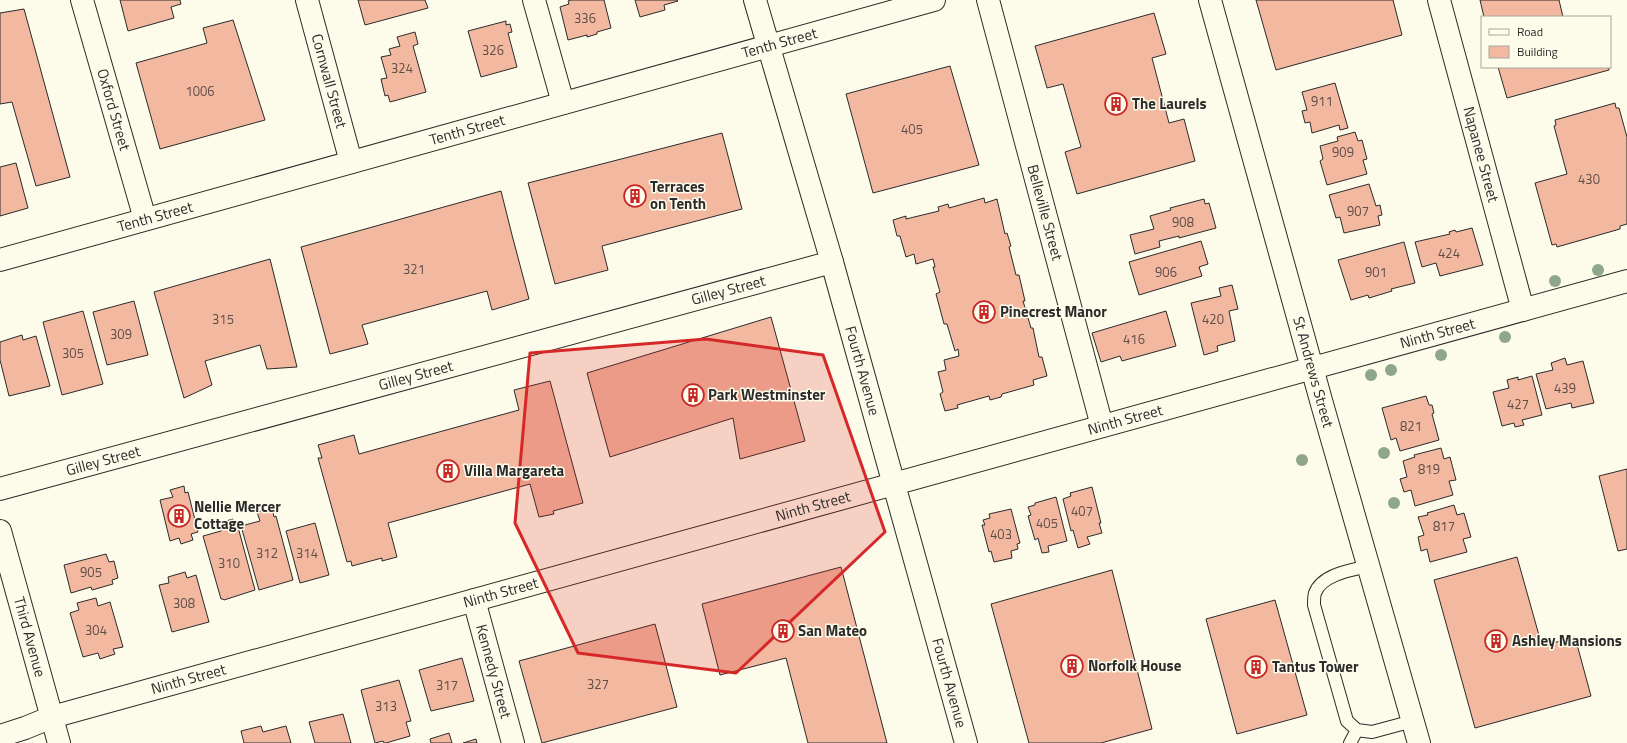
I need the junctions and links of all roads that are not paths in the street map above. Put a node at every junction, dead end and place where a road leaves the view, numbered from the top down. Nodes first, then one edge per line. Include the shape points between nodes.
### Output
1 (82, 0) edge
2 (307, 0) edge
3 (534, 0) edge
4 (755, 0) edge
5 (934, 0) edge
6 (988, 0) edge
7 (1210, 0) edge
8 (1439, 0) edge
9 (768, 45) junction
10 (563, 103) junction
11 (351, 162) junction
12 (145, 219) junction
13 (0, 260) edge
14 (832, 262) junction
15 (1627, 281) edge
16 (1523, 310) junction
17 (1312, 368) junction
18 (1102, 426) junction
19 (893, 484) junction
20 (0, 489) edge
21 (0, 531) edge
22 (1369, 566) junction
23 (474, 600) junction
24 (52, 717) junction
25 (1413, 721) junction
26 (1357, 730) junction
27 (0, 736) edge
28 (58, 743) edge
29 (514, 743) edge
30 (966, 743) edge
31 (1350, 743) edge
32 (1420, 743) edge

1 - 12 street, Oxford Street
2 - 11 street, Cornwall Street
3 - 10 street
4 - 9 street, Fourth Avenue
5 - 9 street, Tenth Street
6 - 18 street, Belleville Street
7 - 17 street, St Andrews Street
8 - 16 street, Napanee Street
9 - 10 street, Tenth Street
9 - 14 street, Fourth Avenue
10 - 11 street, Tenth Street
11 - 12 street, Tenth Street
12 - 13 street, Tenth Street
14 - 19 street, Fourth Avenue
14 - 20 street, Gilley Street
15 - 16 street, Ninth Street
16 - 17 street, Ninth Street
17 - 18 street, Ninth Street
17 - 22 street, St Andrews Street
18 - 19 street, Ninth Street
19 - 23 street, Ninth Street
19 - 30 street, Fourth Avenue
21 - 24 street, Third Avenue
22 - 25 street, St Andrews Street
22 - 26 lane via 1323,581 1314,593 1314,605 1347,721
23 - 24 street, Ninth Street
23 - 29 street, Kennedy Street
24 - 27 street, Ninth Street
24 - 28 street, Third Avenue
25 - 26 lane via 1372,732
25 - 32 street, St Andrews Street
26 - 31 lane

